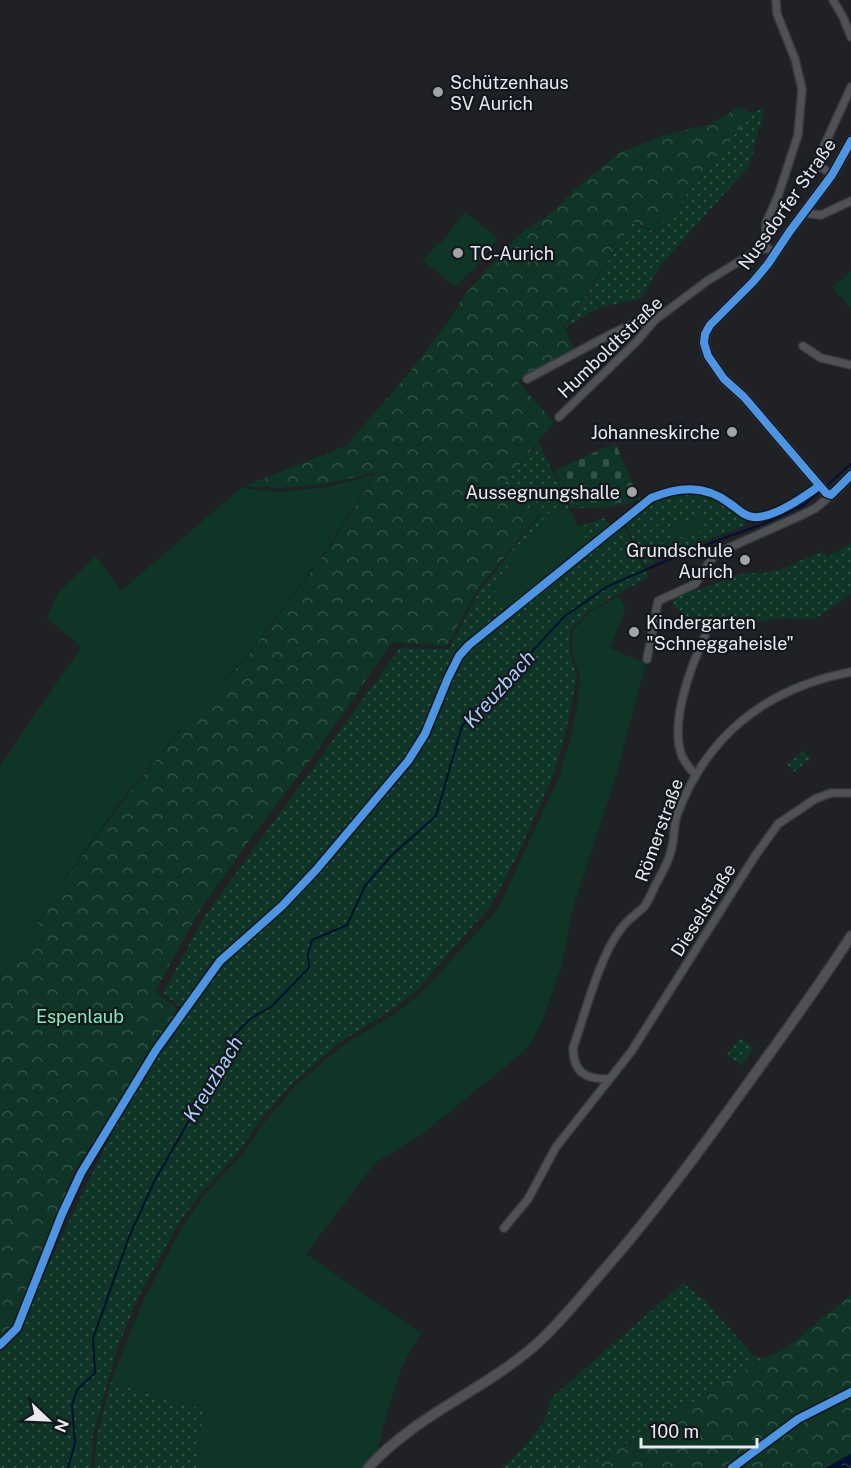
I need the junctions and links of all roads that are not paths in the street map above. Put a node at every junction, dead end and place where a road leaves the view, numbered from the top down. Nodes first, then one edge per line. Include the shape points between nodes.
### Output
1 (776, 0) edge
2 (833, 0) edge
3 (851, 37) edge
4 (851, 87) edge
5 (851, 141) edge
6 (832, 175) junction
7 (851, 201) edge
8 (803, 213) junction
9 (771, 250) junction
10 (655, 320) junction
11 (803, 346) dead end
12 (851, 365) edge
13 (527, 379) dead end
14 (559, 417) dead end
15 (851, 475) edge
16 (826, 492) junction
17 (705, 636) dead end
18 (647, 659) dead end
19 (851, 672) edge
20 (696, 775) junction
21 (851, 793) edge
22 (851, 936) edge
23 (608, 1079) junction
24 (504, 1228) dead end
25 (368, 1468) edge

1 - 9 street via 802,89 798,135 766,223
2 - 3 street
4 - 6 street via 818,159 820,167
5 - 6 street, Nussdorfer Straße
6 - 8 street, Nussdorfer Straße
7 - 8 street via 821,215
8 - 9 street, Nussdorfer Straße
9 - 10 street, Humboldtstraße via 753,253 716,275
9 - 16 street, Nussdorfer Straße via 768,264 710,325 704,343 724,379
10 - 13 street via 637,322
10 - 14 street, Humboldtstraße
11 - 12 street via 821,358
15 - 16 street
16 - 18 street via 816,508 715,554 695,584 658,601
17 - 20 street via 686,684 680,720 681,753
19 - 20 street, Römerstraße via 786,691 749,713 708,756
20 - 23 street, Römerstraße via 677,816 666,866 644,907 619,930 573,1048 579,1070 592,1078
21 - 23 street, Dieselstraße via 815,799 778,824 631,1052
22 - 25 street via 656,1208 549,1332 514,1362 412,1427
23 - 24 street, Dieselstraße via 556,1147 528,1199

